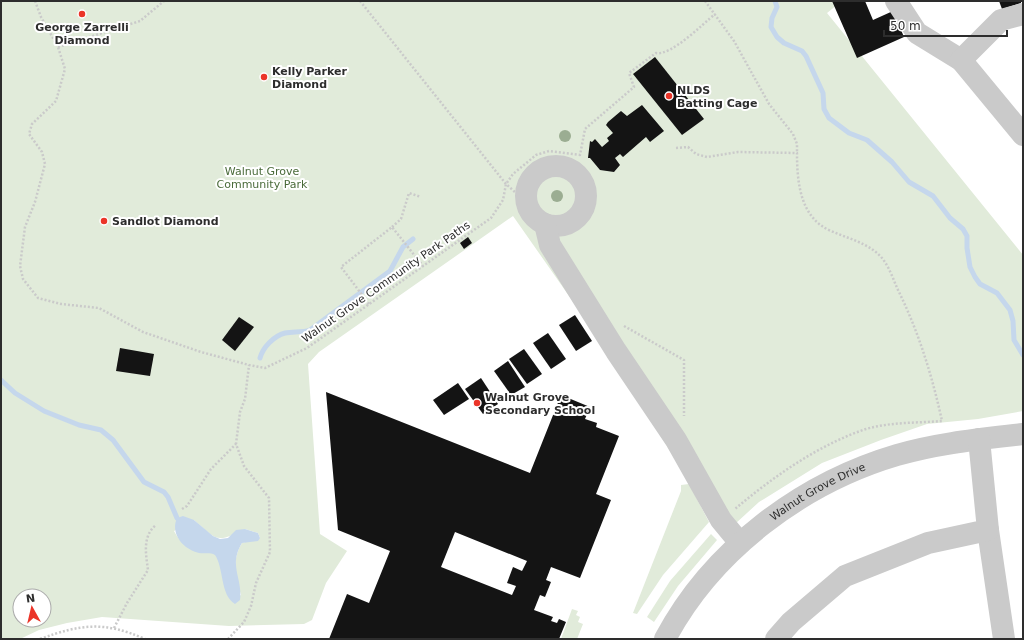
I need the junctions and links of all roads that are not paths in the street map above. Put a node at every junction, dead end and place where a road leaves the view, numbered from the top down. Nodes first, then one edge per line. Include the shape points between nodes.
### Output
1 (896, 1) edge
2 (1023, 14) edge
3 (961, 60) junction
4 (1023, 135) edge
5 (545, 224) junction
6 (1023, 434) edge
7 (979, 439) junction
8 (988, 530) junction
9 (740, 544) junction
10 (665, 639) edge
11 (776, 639) edge
12 (1004, 639) edge

1 - 3 street via 917,33
2 - 3 street via 1000,20
3 - 4 street
5 - 5 street via 530,213 526,204 527,185 532,176 549,166 568,168 576,173 586,189 584,208 579,216 563,226
5 - 9 street via 550,245 602,330 676,440 722,520
6 - 7 street, Walnut Grove Drive
7 - 8 street
7 - 9 street, Walnut Grove Drive via 896,455 856,470 818,487 785,507
8 - 11 street via 928,543 845,576 791,622
8 - 12 street
9 - 10 street, Walnut Grove Drive via 713,570 676,619

